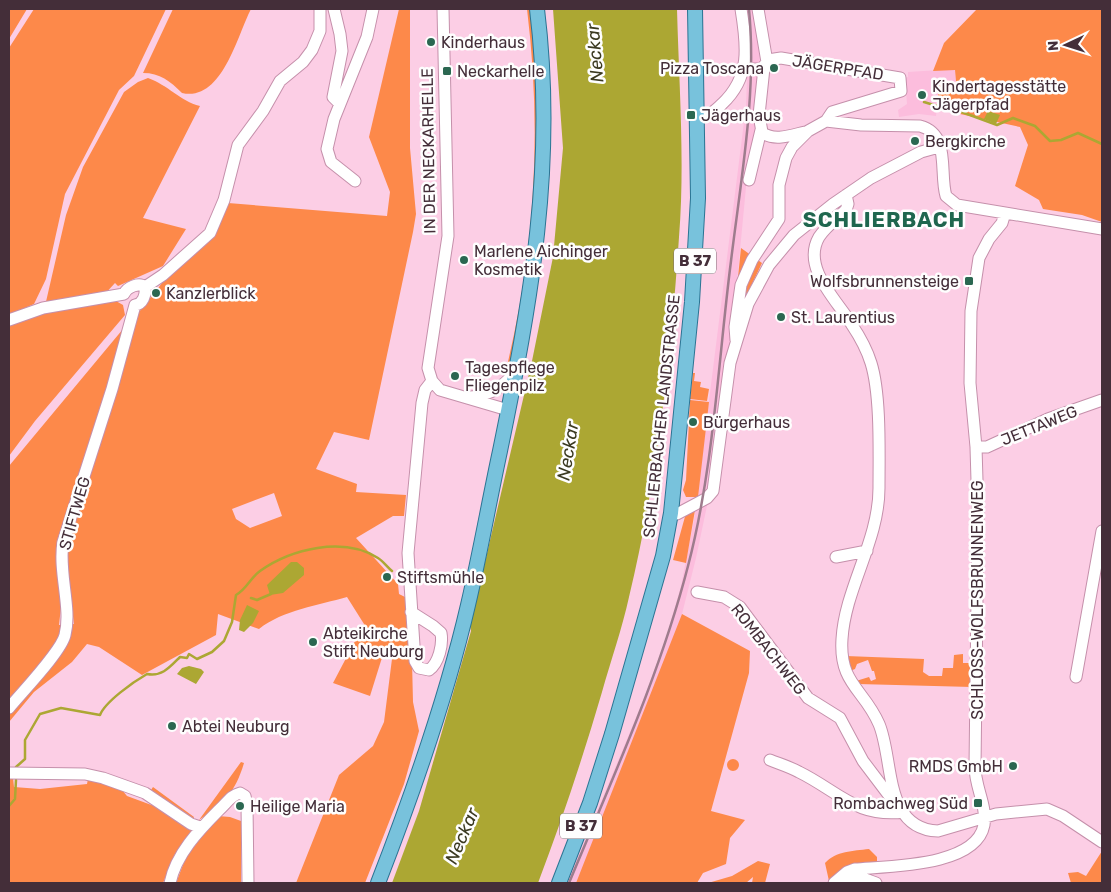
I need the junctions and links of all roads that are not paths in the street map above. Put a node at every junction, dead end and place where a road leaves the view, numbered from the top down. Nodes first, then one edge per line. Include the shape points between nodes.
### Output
1 (320, 9) edge
2 (334, 9) edge
3 (373, 9) edge
4 (443, 9) edge
5 (537, 9) edge
6 (695, 9) edge
7 (742, 9) edge
8 (758, 9) edge
9 (765, 65) junction
10 (744, 70) junction
11 (340, 104) junction
12 (698, 116) junction
13 (826, 121) junction
14 (761, 130) junction
15 (804, 134) junction
16 (939, 146) junction
17 (749, 180) dead end
18 (355, 181) dead end
19 (846, 195) junction
20 (1005, 213) junction
21 (1102, 229) edge
22 (145, 287) junction
23 (124, 294) junction
24 (135, 305) junction
25 (9, 320) edge
26 (736, 340) junction
27 (516, 372) junction
28 (432, 381) junction
29 (464, 398) junction
30 (1102, 400) edge
31 (508, 410) junction
32 (976, 447) junction
33 (673, 490) junction
34 (688, 506) junction
35 (671, 513) junction
36 (1102, 531) edge
37 (866, 551) junction
38 (836, 557) dead end
39 (697, 592) dead end
40 (411, 612) junction
41 (1076, 677) dead end
42 (9, 708) edge
43 (770, 760) dead end
44 (9, 773) edge
45 (902, 808) junction
46 (984, 817) junction
47 (200, 827) junction
48 (1102, 842) edge
49 (835, 882) edge
50 (170, 883) edge
51 (248, 883) edge
52 (378, 883) edge
53 (559, 883) edge
54 (876, 883) edge

1 - 22 street via 320,31 312,50 280,81 238,145 224,200 210,233
2 - 11 street via 342,51 333,97
3 - 11 street via 363,47
4 - 28 street, IN DER NECKARHELLE via 449,218 428,363
5 - 27 main road via 544,96 544,164 539,230
6 - 12 main road, SCHLIERBACHER LANDSTRASSE / B 37
7 - 10 street
8 - 9 street
9 - 10 street, JÄGERPFAD
9 - 13 street, JÄGERPFAD via 770,59 781,58 900,78 901,91 832,112
9 - 14 street via 758,115
10 - 12 street via 739,84 726,100 707,116
11 - 18 street via 326,152 331,162
12 - 33 main road, SCHLIERBACHER LANDSTRASSE / B 37 via 695,262
13 - 15 street
13 - 16 street via 861,126 920,126 934,134
14 - 15 street via 765,135 775,137
14 - 17 street
15 - 26 street via 788,153 781,175 779,219 752,260 741,285
16 - 19 street via 909,158
16 - 20 street via 943,156 944,192 948,199 957,205
19 - 26 street via 807,224 774,258 752,296
19 - 37 street via 846,210 819,238 815,260 822,280 852,324 871,362 875,380 879,441 878,506
20 - 21 street
20 - 32 street, SCHLOSS-WOLFSBRUNNENWEG via 982,252 973,283 970,383
22 - 23 street via 134,286
22 - 24 street, STIFTWEG via 144,299
23 - 24 street via 128,302
23 - 25 street via 40,309
24 - 42 street, STIFTWEG via 63,542 64,639
26 - 34 street via 726,382 713,491 707,498
27 - 29 street via 491,394
27 - 31 main road
28 - 29 street via 440,390
28 - 40 street via 425,390 422,403 409,533
29 - 31 street
30 - 32 street, JETTAWEG via 1048,419 987,447
31 - 52 main road via 468,604 435,723
32 - 46 street, SCHLOSS-WOLFSBRUNNENWEG via 975,767
33 - 34 street
33 - 35 main road, SCHLIERBACHER LANDSTRASSE / B 37
34 - 35 street via 677,514
35 - 53 main road, SCHLIERBACHER LANDSTRASSE / B 37 via 663,556 605,759
36 - 41 street
37 - 38 street
37 - 45 street via 842,631 842,659 850,681 879,723 890,780
39 - 45 street, ROMBACHWEG via 724,597 740,607 808,698 840,718 864,761 892,800
40 - 40 street via 415,662 424,670 434,666 442,636 434,626
43 - 45 street via 799,771 864,810 879,813
44 - 47 street via 78,774 102,778 145,792
45 - 46 street, ROMBACHWEG via 911,822 928,831 946,830
46 - 48 street, ROMBACHWEG via 1047,809
46 - 49 street, SCHLOSS-WOLFSBRUNNENWEG via 980,837 952,854 908,865 855,869
47 - 50 street via 179,860
47 - 51 street via 232,796 240,793 245,796
49 - 54 street via 865,879

